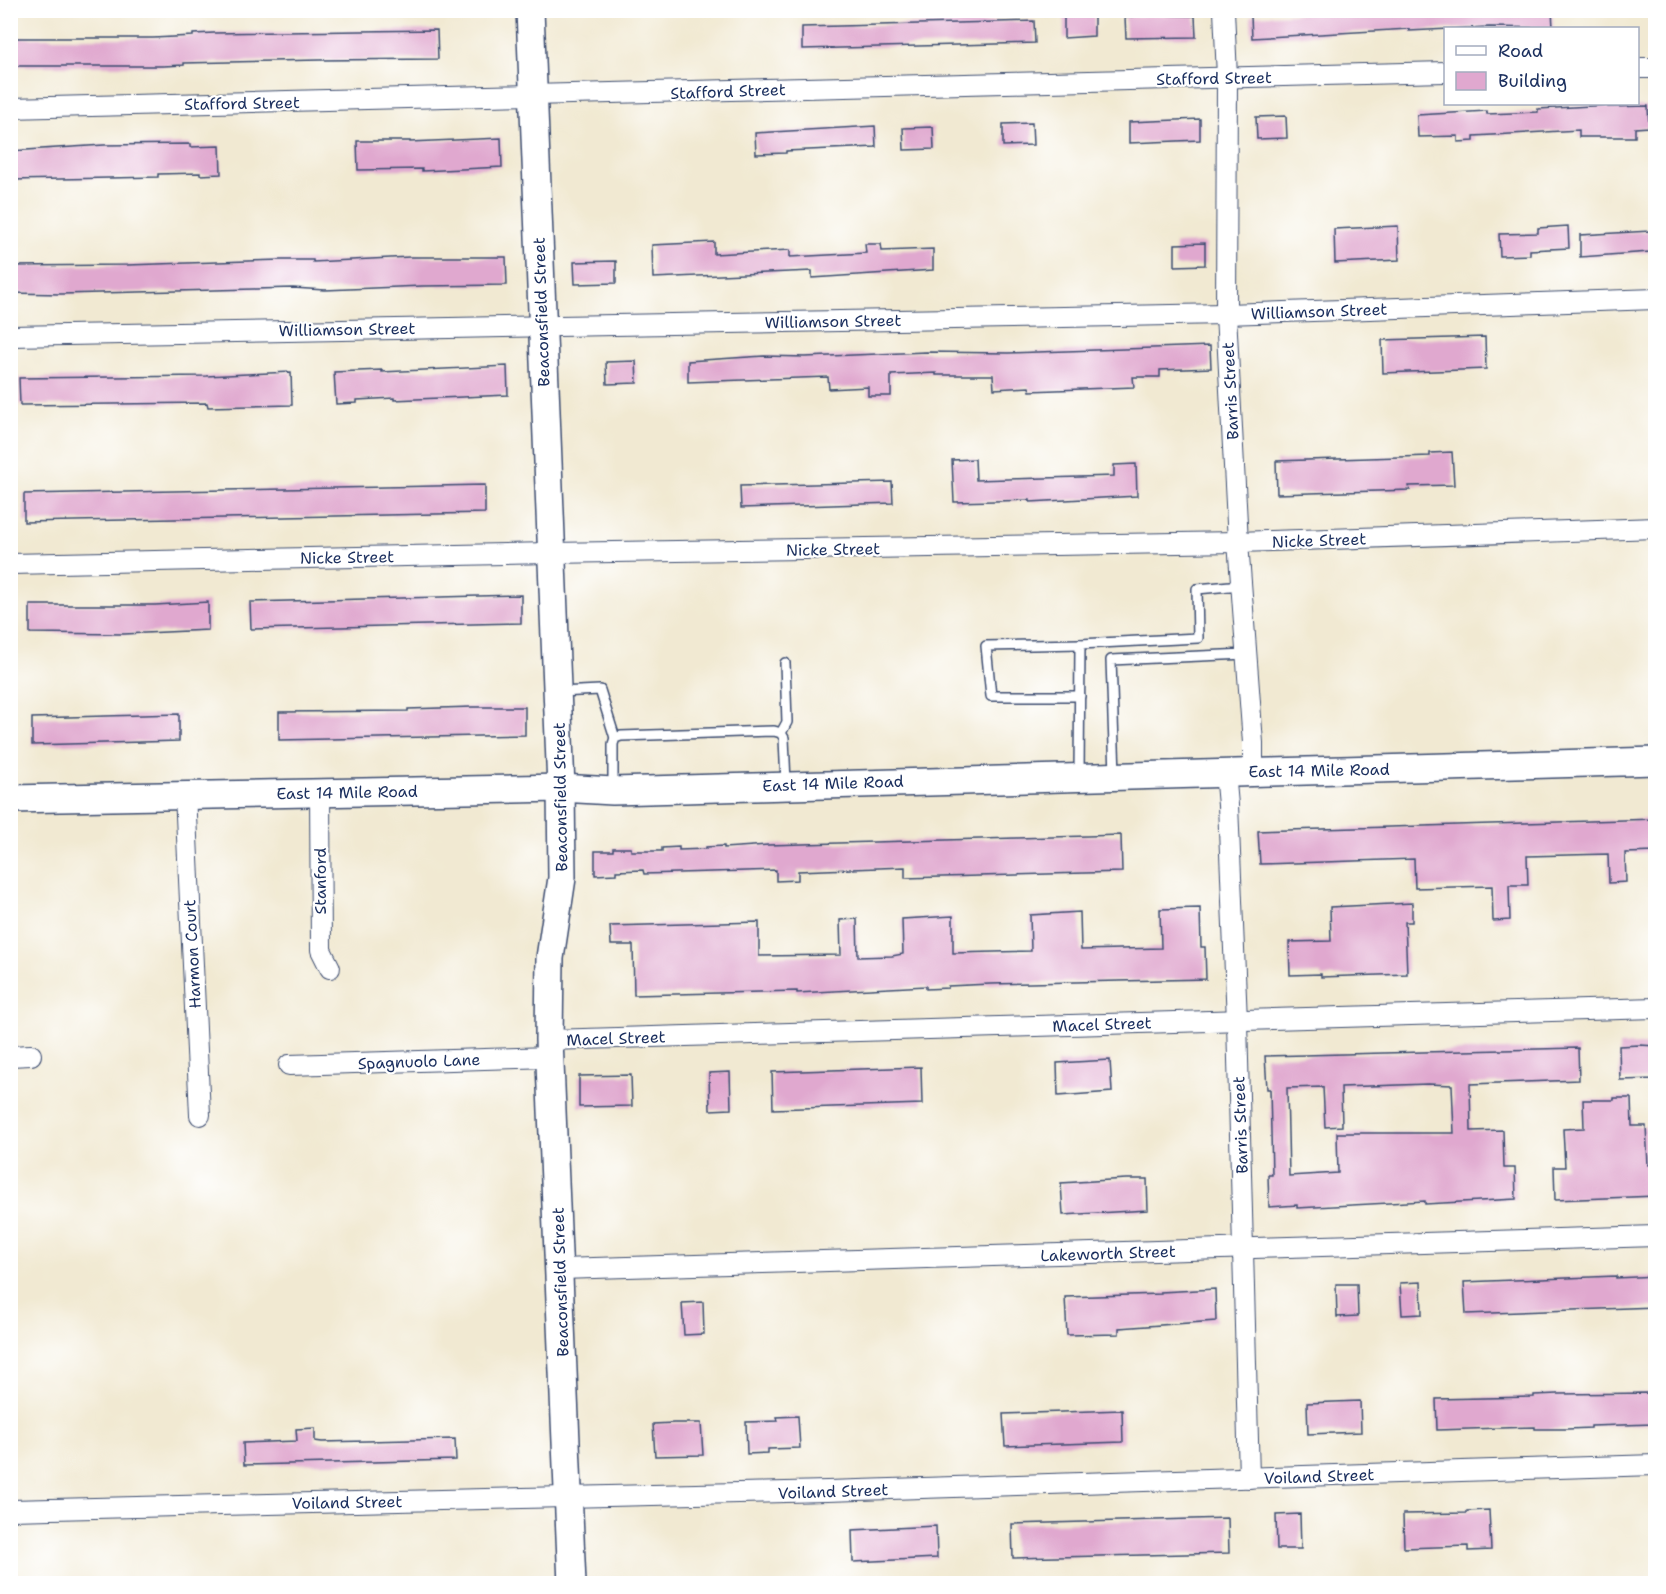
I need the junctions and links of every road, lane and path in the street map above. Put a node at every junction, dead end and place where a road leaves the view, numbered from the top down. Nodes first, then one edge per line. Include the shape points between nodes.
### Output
1 (530, 10) edge
2 (1224, 10) edge
3 (1639, 68) edge
4 (1656, 68) edge
5 (1444, 72) edge
6 (1227, 77) junction
7 (534, 96) junction
8 (10, 108) edge
9 (1656, 299) edge
10 (1226, 314) junction
11 (542, 326) junction
12 (10, 336) edge
13 (1656, 528) edge
14 (1238, 543) junction
15 (551, 553) junction
16 (10, 564) edge
17 (1241, 585) junction
18 (1080, 644) junction
19 (1246, 654) junction
20 (785, 663) dead end
21 (557, 692) junction
22 (1080, 696) junction
23 (781, 733) junction
24 (615, 738) junction
25 (1656, 761) edge
26 (1225, 772) junction
27 (1253, 772) junction
28 (1115, 775) junction
29 (1079, 777) junction
30 (786, 784) junction
31 (561, 788) junction
32 (614, 791) junction
33 (320, 792) junction
34 (185, 794) junction
35 (10, 798) edge
36 (330, 968) dead end
37 (1656, 1008) edge
38 (1237, 1021) junction
39 (549, 1048) junction
40 (31, 1055) dead end
41 (10, 1056) edge
42 (289, 1065) dead end
43 (200, 1115) dead end
44 (1656, 1236) edge
45 (1243, 1249) junction
46 (560, 1269) junction
47 (1656, 1465) edge
48 (1249, 1478) junction
49 (568, 1497) junction
50 (10, 1510) edge
51 (572, 1584) edge

1 - 7 main road, Beaconsfield Street
2 - 6 street, Barris Street
3 - 4 street
5 - 6 street, Stafford Street
6 - 7 street, Stafford Street
6 - 10 street, Barris Street
7 - 8 street, Stafford Street
7 - 11 main road, Beaconsfield Street
9 - 10 street, Williamson Street
10 - 11 street, Williamson Street
10 - 14 street, Barris Street
11 - 12 street, Williamson Street
11 - 15 main road, Beaconsfield Street
13 - 14 street, Nicke Street
14 - 15 street, Nicke Street
14 - 17 street, Barris Street
15 - 16 street, Nicke Street
15 - 21 main road, Beaconsfield Street
17 - 18 lane via 1197,589 1198,638
17 - 19 street, Barris Street
18 - 22 lane
18 - 22 lane via 986,646 991,696
19 - 27 street, Barris Street
19 - 28 lane via 1111,660
20 - 23 lane via 786,722
21 - 24 lane via 600,690
21 - 31 main road, Beaconsfield Street
22 - 29 lane
23 - 24 lane
23 - 30 lane
24 - 32 lane
25 - 27 main road, East 14 Mile Road
26 - 27 main road, East 14 Mile Road
26 - 28 main road, East 14 Mile Road
26 - 38 street, Barris Street
28 - 29 main road, East 14 Mile Road
29 - 30 main road, East 14 Mile Road
30 - 32 main road, East 14 Mile Road
31 - 32 main road, East 14 Mile Road
31 - 33 main road, East 14 Mile Road
31 - 39 main road, Beaconsfield Street via 562,878 550,957
33 - 34 main road, East 14 Mile Road
33 - 36 street, Stanford via 321,950
34 - 35 main road, East 14 Mile Road
34 - 43 street, Harmon Court
37 - 38 street, Macel Street
38 - 39 street, Macel Street
38 - 45 street, Barris Street
39 - 42 street, Spagnuolo Lane
39 - 46 main road, Beaconsfield Street
40 - 41 street
44 - 45 street, Lakeworth Street
45 - 46 street, Lakeworth Street
45 - 48 street, Barris Street
46 - 49 main road, Beaconsfield Street
47 - 48 street, Voiland Street
48 - 49 street, Voiland Street
49 - 50 street, Voiland Street
49 - 51 main road, Beaconsfield Street

